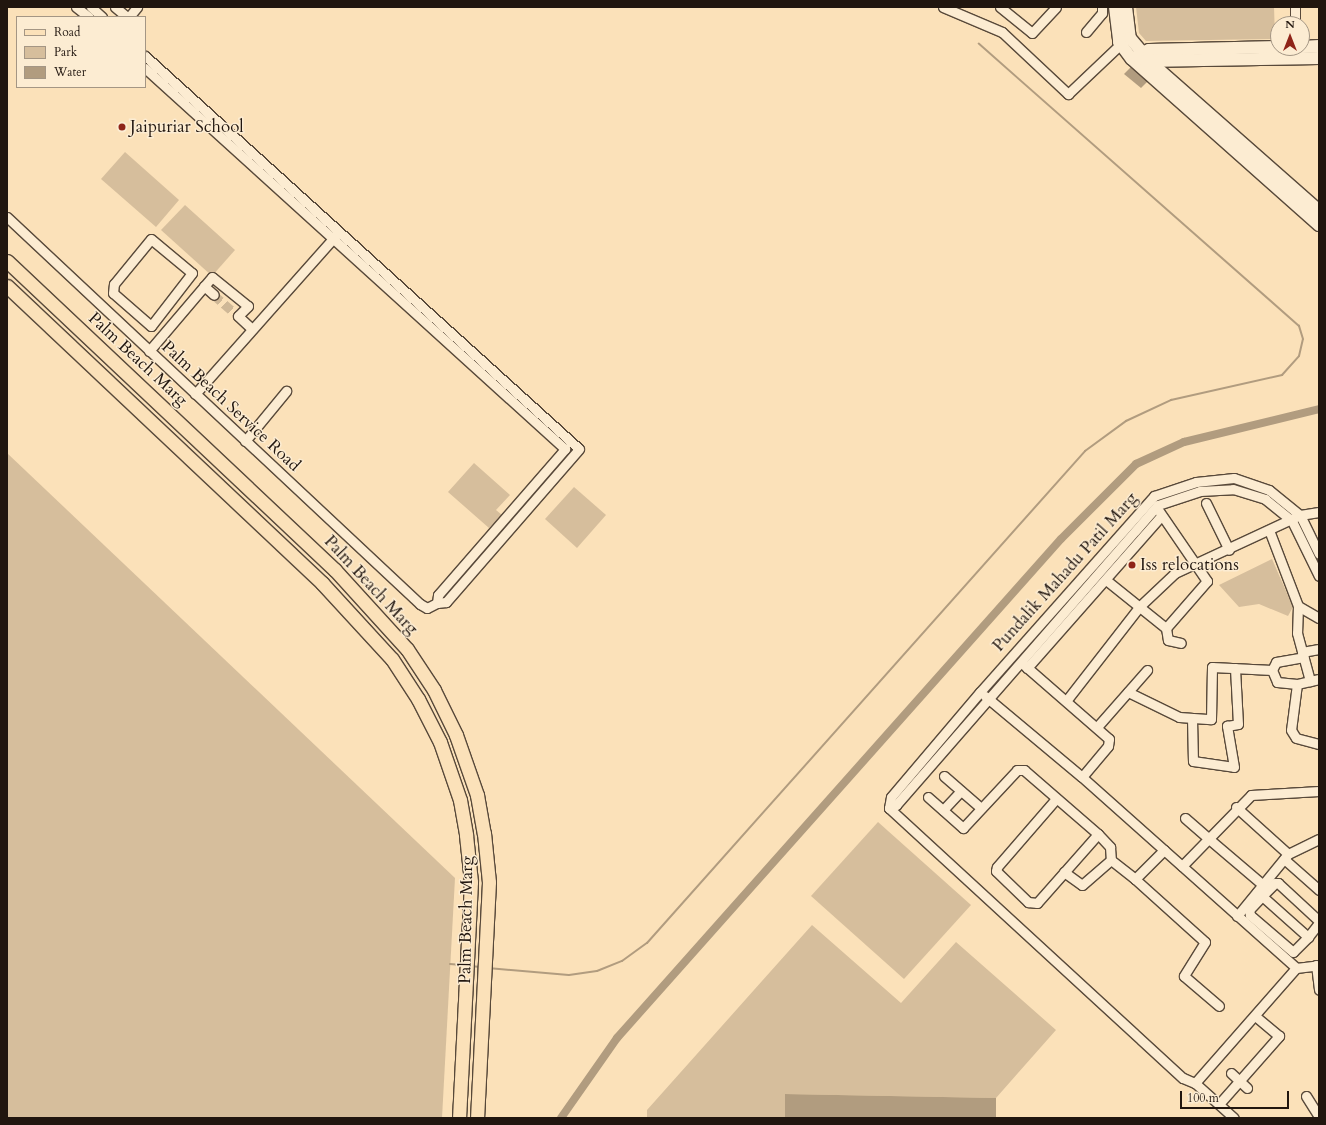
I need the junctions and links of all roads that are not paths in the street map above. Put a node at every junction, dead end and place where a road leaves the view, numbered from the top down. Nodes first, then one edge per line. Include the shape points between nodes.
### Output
1 (76, 7) edge
2 (91, 7) edge
3 (115, 7) edge
4 (137, 7) edge
5 (943, 7) edge
6 (1000, 7) edge
7 (1056, 7) edge
8 (1102, 7) edge
9 (1115, 7) edge
10 (1126, 7) edge
11 (88, 16) edge
12 (101, 16) edge
13 (127, 16) edge
14 (129, 16) edge
15 (1086, 32) dead end
16 (1125, 40) junction
17 (1270, 47) edge
18 (1270, 54) edge
19 (146, 57) edge
20 (1141, 58) junction
21 (146, 69) edge
22 (1278, 182) junction
23 (1319, 211) edge
24 (7, 217) edge
25 (1319, 225) edge
26 (336, 235) junction
27 (7, 261) edge
28 (7, 286) edge
29 (204, 286) junction
30 (214, 295) tunnel mouth
31 (122, 301) junction
32 (109, 313) junction
33 (252, 328) junction
34 (149, 351) junction
35 (286, 392) dead end
36 (195, 394) junction
37 (245, 441) junction
38 (579, 448) junction
39 (565, 449) junction
40 (1154, 496) junction
41 (1206, 503) dead end
42 (1158, 505) junction
43 (1319, 512) edge
44 (1300, 515) junction
45 (1162, 516) junction
46 (1292, 521) junction
47 (1269, 530) junction
48 (1229, 550) junction
49 (1319, 554) edge
50 (1194, 565) junction
51 (1319, 576) edge
52 (1106, 580) junction
53 (437, 603) junction
54 (1140, 606) junction
55 (1298, 606) junction
56 (1319, 618) edge
57 (1166, 628) junction
58 (1181, 643) dead end
59 (1319, 649) edge
60 (1303, 654) junction
61 (1016, 658) junction
62 (1027, 668) junction
63 (1235, 668) junction
64 (1147, 670) dead end
65 (1272, 670) junction
66 (1315, 680) edge
67 (1297, 684) junction
68 (980, 692) junction
69 (1128, 692) junction
70 (989, 699) junction
71 (1066, 701) junction
72 (1192, 718) junction
73 (1098, 727) junction
74 (1319, 744) edge
75 (944, 776) dead end
76 (1082, 777) junction
77 (961, 791) junction
78 (1319, 791) edge
79 (928, 797) dead end
80 (1055, 800) junction
81 (1236, 807) junction
82 (889, 808) junction
83 (981, 808) junction
84 (943, 810) junction
85 (1185, 818) dead end
86 (1098, 834) junction
87 (1209, 839) junction
88 (1319, 839) edge
89 (1164, 850) junction
90 (1286, 856) junction
91 (1111, 860) junction
92 (1182, 866) junction
93 (1064, 872) junction
94 (1135, 879) junction
95 (1319, 890) edge
96 (1261, 891) junction
97 (1237, 916) junction
98 (1319, 922) edge
99 (1308, 937) junction
100 (1317, 965) edge
101 (1296, 968) junction
102 (1319, 990) edge
103 (1219, 1006) dead end
104 (1255, 1016) junction
105 (1231, 1073) dead end
106 (1240, 1081) junction
107 (1195, 1083) junction
108 (1247, 1088) dead end
109 (1306, 1096) dead end
110 (1219, 1104) junction
111 (1319, 1117) edge
112 (459, 1118) edge
113 (477, 1118) edge
114 (1234, 1118) edge

1 - 11 street
2 - 12 street
3 - 13 street
4 - 14 street
5 - 16 street via 1002,32 1068,94
6 - 7 street via 1032,33
8 - 15 street via 1102,13
9 - 16 main road
10 - 16 main road
16 - 20 main road
17 - 20 main road via 1149,50
18 - 20 main road
19 - 26 street
20 - 22 main road
20 - 22 main road
21 - 26 street
22 - 23 main road
22 - 25 main road
24 - 32 street, Palm Beach Service Road
26 - 33 street
26 - 38 street
26 - 39 street
27 - 113 main road, Palm Beach Marg via 335,570 407,648 434,690 456,735 477,795 489,882
28 - 112 main road, Palm Beach Marg via 322,583 392,659 440,742 460,800 470,882
29 - 30 street
29 - 33 street via 213,277 248,306 238,316
29 - 34 street
31 - 31 street via 151,326 192,273 151,239 114,284 114,293
31 - 32 street
32 - 34 street, Palm Beach Service Road
33 - 36 street
34 - 36 street, Palm Beach Service Road
35 - 37 street
36 - 37 street, Palm Beach Service Road
37 - 53 street, Palm Beach Service Road via 420,604 428,608
38 - 39 street
38 - 53 street via 446,602
39 - 53 street via 438,595
40 - 42 street
40 - 44 street, Pundalik Mahadu Patil Marg via 1196,482 1234,478 1268,490
40 - 61 street, Pundalik Mahadu Patil Marg
41 - 48 street
42 - 45 street
42 - 46 street, Pundalik Mahadu Patil Marg via 1200,491 1233,489 1265,499
42 - 61 street, Pundalik Mahadu Patil Marg
43 - 44 street
44 - 46 street
44 - 49 street, Pundalik Mahadu Patil Marg
45 - 50 street
45 - 52 street
46 - 47 street
46 - 51 street, Pundalik Mahadu Patil Marg
47 - 48 street
47 - 55 street
48 - 50 street
50 - 54 street via 1175,574
50 - 57 street via 1206,578 1206,586
52 - 54 street
52 - 62 street
54 - 57 street
54 - 71 street
55 - 56 street
55 - 60 street via 1297,633
57 - 58 street via 1168,640
59 - 60 street
60 - 65 street via 1276,662
60 - 66 street
61 - 62 street
61 - 68 street, Pundalik Mahadu Patil Marg
61 - 70 street, Pundalik Mahadu Patil Marg
62 - 71 street
63 - 65 street
63 - 72 street via 1212,667 1211,719
63 - 72 street via 1238,724 1227,726 1234,767 1193,761
64 - 69 street
65 - 67 street via 1277,682
66 - 67 street
67 - 74 street via 1293,735
68 - 70 street
68 - 82 street, Pundalik Mahadu Patil Marg via 891,797
69 - 72 street via 1179,717
69 - 73 street
70 - 76 street
70 - 82 street, Pundalik Mahadu Patil Marg via 896,805
71 - 73 street
73 - 76 street via 1107,736 1109,743
75 - 77 street
76 - 89 street
77 - 83 street
77 - 84 street
78 - 81 street via 1251,795
79 - 84 street
80 - 83 street via 1020,769
80 - 86 street
80 - 93 street via 996,871 1032,904 1042,897
81 - 87 street
81 - 90 street
82 - 107 street via 1183,1078
83 - 84 street via 963,828
85 - 87 street
86 - 91 street via 1110,847
86 - 93 street
87 - 92 street
87 - 96 street
88 - 90 street
89 - 92 street
89 - 94 street
90 - 95 street
90 - 96 street
91 - 93 street via 1082,885
91 - 94 street
92 - 97 street
94 - 103 street via 1205,942 1184,976
96 - 97 street
96 - 98 street via 1278,883
96 - 99 street
96 - 99 street via 1249,910 1250,915 1293,952
97 - 101 street
98 - 99 street
100 - 101 street
100 - 102 street
101 - 104 street
104 - 106 street via 1280,1036
104 - 107 street
105 - 106 street
106 - 108 street
106 - 110 street
107 - 110 street
109 - 111 street
110 - 114 street

